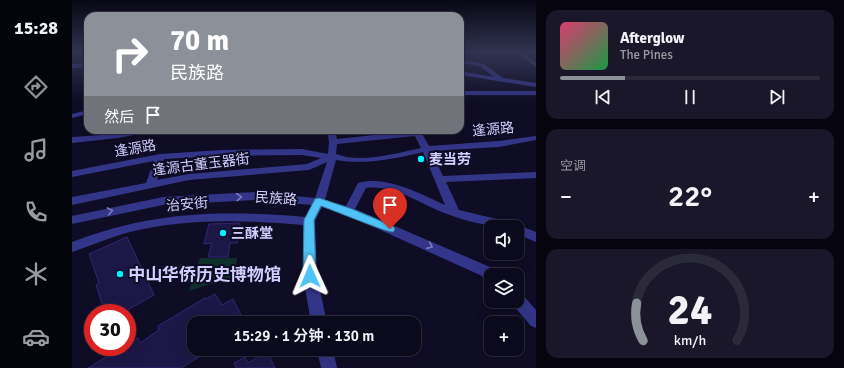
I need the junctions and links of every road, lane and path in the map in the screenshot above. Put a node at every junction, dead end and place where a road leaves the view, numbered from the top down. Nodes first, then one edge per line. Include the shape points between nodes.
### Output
1 (488, 69) edge
2 (464, 74) edge
3 (502, 80) junction
4 (536, 85) edge
5 (464, 93) edge
6 (536, 93) edge
7 (84, 113) edge
8 (72, 116) edge
9 (127, 134) edge
10 (332, 134) edge
11 (394, 134) edge
12 (418, 134) edge
13 (536, 138) edge
14 (72, 140) edge
15 (526, 140) junction
16 (333, 142) junction
17 (536, 147) edge
18 (426, 149) junction
19 (333, 156) junction
20 (160, 157) junction
21 (72, 174) edge
22 (536, 175) edge
23 (440, 179) junction
24 (151, 183) junction
25 (72, 201) edge
26 (319, 202) junction
27 (349, 211) junction
28 (454, 212) junction
29 (72, 220) edge
30 (309, 220) junction
31 (485, 220) edge
32 (524, 232) edge
33 (536, 237) edge
34 (72, 247) edge
35 (484, 271) edge
36 (524, 307) edge
37 (318, 316) edge
38 (536, 321) edge
39 (326, 356) edge
40 (329, 368) edge

1 - 3 street
2 - 3 street
3 - 4 street
5 - 6 street
7 - 8 street
9 - 14 street
10 - 16 street
11 - 16 street
12 - 18 street
13 - 15 street, 逢源路
15 - 17 street
15 - 18 street, 逢源路
16 - 19 street
18 - 19 street, 逢源路 via 369,160 350,160
18 - 23 street
19 - 20 street, 逢源路 via 302,152 262,152
19 - 24 street, 逢源古董玉器街 via 309,167 215,174
19 - 26 street
20 - 21 street, 逢源路
20 - 24 street
22 - 23 street
23 - 28 street
24 - 25 street, 逢源古董玉器街
26 - 27 street, 民族路
29 -> 26 street, 民族路 via 163,201 255,196
26 - 30 street
27 - 28 street via 362,185 370,182 413,195
27 -> 35 street, 民族路
28 - 31 street
30 - 34 street, 治安街 via 244,216 194,218 134,226 110,232
30 - 37 street via 310,276
32 - 33 street
36 - 38 street
39 - 40 street

